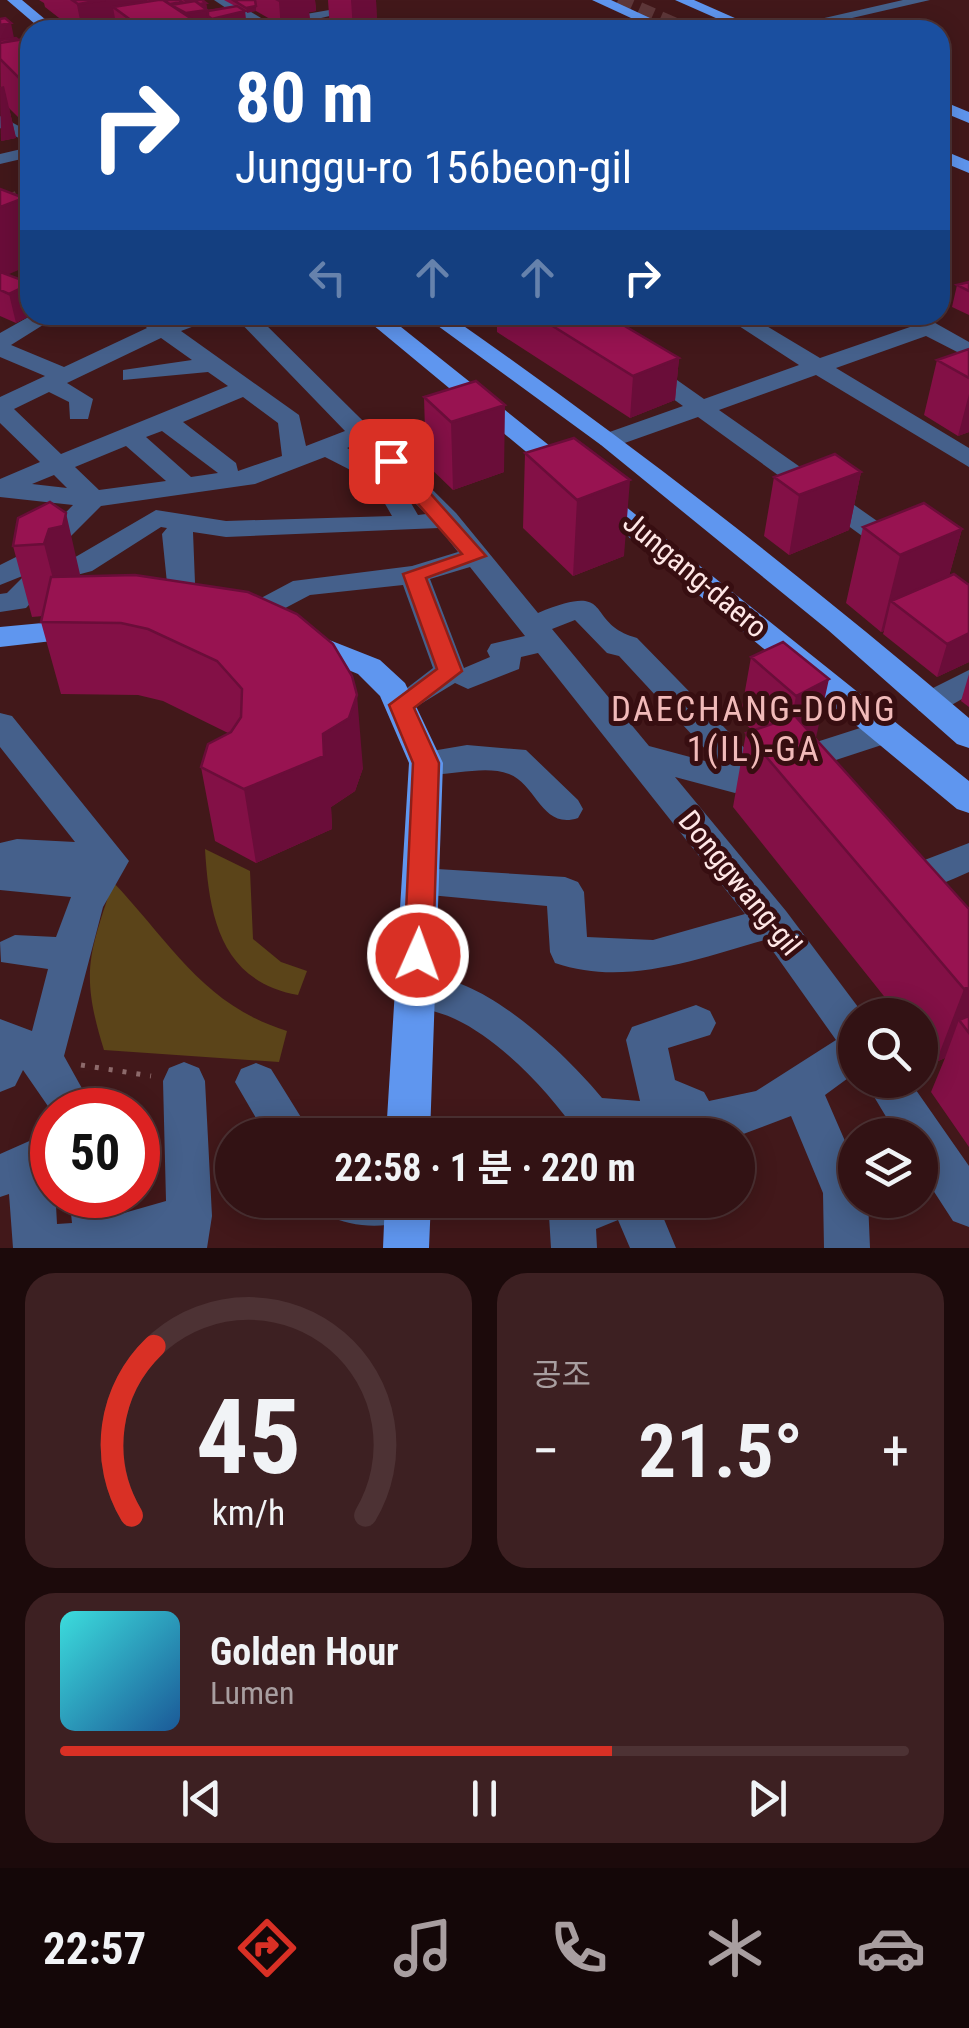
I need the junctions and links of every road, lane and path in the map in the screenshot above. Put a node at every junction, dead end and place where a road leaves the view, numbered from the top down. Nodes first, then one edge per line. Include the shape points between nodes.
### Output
1 (14, 0) edge
2 (221, 0) edge
3 (308, 0) edge
4 (598, 0) edge
5 (682, 0) edge
6 (924, 0) edge
7 (336, 13) junction
8 (39, 20) edge
9 (255, 20) edge
10 (304, 20) edge
11 (348, 20) edge
12 (645, 20) edge
13 (731, 20) edge
14 (827, 20) edge
15 (33, 325) edge
16 (149, 325) edge
17 (155, 325) edge
18 (254, 325) edge
19 (385, 325) edge
20 (448, 325) edge
21 (749, 325) edge
22 (922, 325) edge
23 (928, 328) junction
24 (0, 346) edge
25 (613, 346) edge
26 (969, 351) edge
27 (208, 365) junction
28 (817, 367) junction
29 (131, 375) dead end
30 (57, 379) junction
31 (245, 388) junction
32 (108, 398) dead end
33 (337, 406) junction
34 (701, 407) junction
35 (0, 408) edge
36 (164, 420) junction
37 (290, 420) junction
38 (364, 432) junction
39 (127, 434) junction
40 (610, 440) junction
41 (325, 446) junction
42 (969, 460) edge
43 (57, 462) junction
44 (295, 462) junction
45 (227, 468) dead end
46 (179, 478) dead end
47 (0, 488) edge
48 (132, 492) junction
49 (92, 499) junction
50 (156, 518) junction
51 (446, 519) junction
52 (187, 522) junction
53 (410, 524) junction
54 (476, 556) junction
55 (922, 565) edge
56 (414, 574) junction
57 (0, 576) edge
58 (181, 583) edge
59 (0, 603) edge
60 (235, 624) junction
61 (195, 626) edge
62 (115, 628) edge
63 (538, 634) junction
64 (0, 636) edge
65 (468, 678) dead end
66 (969, 681) edge
67 (930, 703) junction
68 (401, 705) junction
69 (2, 729) edge
70 (885, 732) junction
71 (969, 736) edge
72 (637, 756) junction
73 (426, 763) junction
74 (766, 772) junction
75 (802, 796) edge
76 (969, 800) edge
77 (566, 809) dead end
78 (882, 846) edge
79 (0, 858) edge
80 (969, 858) edge
81 (97, 872) junction
82 (0, 876) edge
83 (421, 883) junction
84 (772, 922) junction
85 (14, 951) dead end
86 (70, 954) junction
87 (418, 991) junction
88 (838, 1012) edge
89 (696, 1023) dead end
90 (15, 1053) edge
91 (838, 1061) edge
92 (184, 1081) joint
93 (256, 1082) dead end
94 (800, 1086) junction
95 (63, 1088) edge
96 (897, 1098) edge
97 (279, 1118) edge
98 (408, 1118) edge
99 (590, 1118) edge
100 (696, 1118) edge
101 (728, 1118) edge
102 (27, 1164) edge
103 (969, 1206) edge
104 (94, 1218) edge
105 (407, 1218) edge
106 (572, 1218) edge
107 (640, 1218) edge
108 (186, 1232) edge
109 (97, 1246) edge
110 (36, 1248) edge
111 (406, 1248) edge
112 (574, 1248) edge
113 (653, 1248) edge
114 (847, 1248) edge

1 - 8 main road
2 - 9 street
3 - 7 street
4 - 12 main road
5 - 13 main road
6 - 14 street
7 - 10 street
7 - 11 street
15 - 24 street
16 - 30 street
17 - 27 street
18 - 33 street, Donggwang-gil
19 - 70 main road, Jungang-daero
20 - 40 main road, Jungang-daero
21 - 28 street
22 - 23 street
23 - 26 street
23 - 28 street
24 - 30 street
25 - 34 street
27 - 29 street
27 - 31 street
28 - 34 street
28 - 42 street
30 - 32 street via 80,407
30 - 35 street
31 - 36 street
31 - 37 street
33 - 37 street
33 - 38 street, Donggwang-gil
34 - 40 street
34 - 55 street
35 - 43 street
36 - 39 street
36 - 45 street
37 - 44 street
38 - 41 street
38 - 51 street, Donggwang-gil
39 - 43 street
39 - 46 street
40 - 67 main road, Jungang-daero
41 - 44 street
41 - 53 street via 382,476
43 - 47 street
43 - 49 street
44 - 48 street via 255,476
47 - 49 street
48 - 49 street
48 - 50 street
49 - 57 street via 38,556
50 - 52 street
50 - 59 street via 82,565 40,576 16,601
51 - 53 street
51 - 54 street, Donggwang-gil
52 - 53 street via 226,529 308,516
52 - 58 street via 176,534
54 - 56 street
54 - 63 street, Donggwang-gil
56 - 60 street via 302,587
56 - 68 street via 450,671
60 - 61 main road
60 - 68 main road via 302,639 369,666
62 - 64 main road
63 - 65 street via 502,650 508,662
63 - 72 street, Donggwang-gil
63 - 74 street via 579,607
66 - 67 street
67 - 71 main road, Jungang-daero
68 - 73 main road
69 - 81 street
70 - 74 street
70 - 76 main road, Jungang-daero
72 - 74 street via 736,781
72 - 84 street, Donggwang-gil
73 - 77 street via 514,759
73 - 83 main road
74 - 75 street
78 - 80 street via 916,878
79 - 81 street via 17,853
81 - 82 street via 62,880
81 - 86 street
83 - 84 street via 565,892 569,952 653,956
83 - 87 main road
84 - 88 street, Donggwang-gil
85 - 86 street
86 - 90 street via 57,1028
87 - 98 main road
87 - 99 street via 476,1009
89 - 100 street via 646,1040 657,1092 689,1106
90 - 92 path
90 - 95 street
91 - 94 street
92 - 108 street
93 - 97 street
94 - 101 street
94 - 114 street via 844,1192
96 - 103 street
102 - 110 street
104 - 109 street
105 - 111 main road
106 - 112 street
107 - 113 street
108 - 109 street
109 - 110 street

